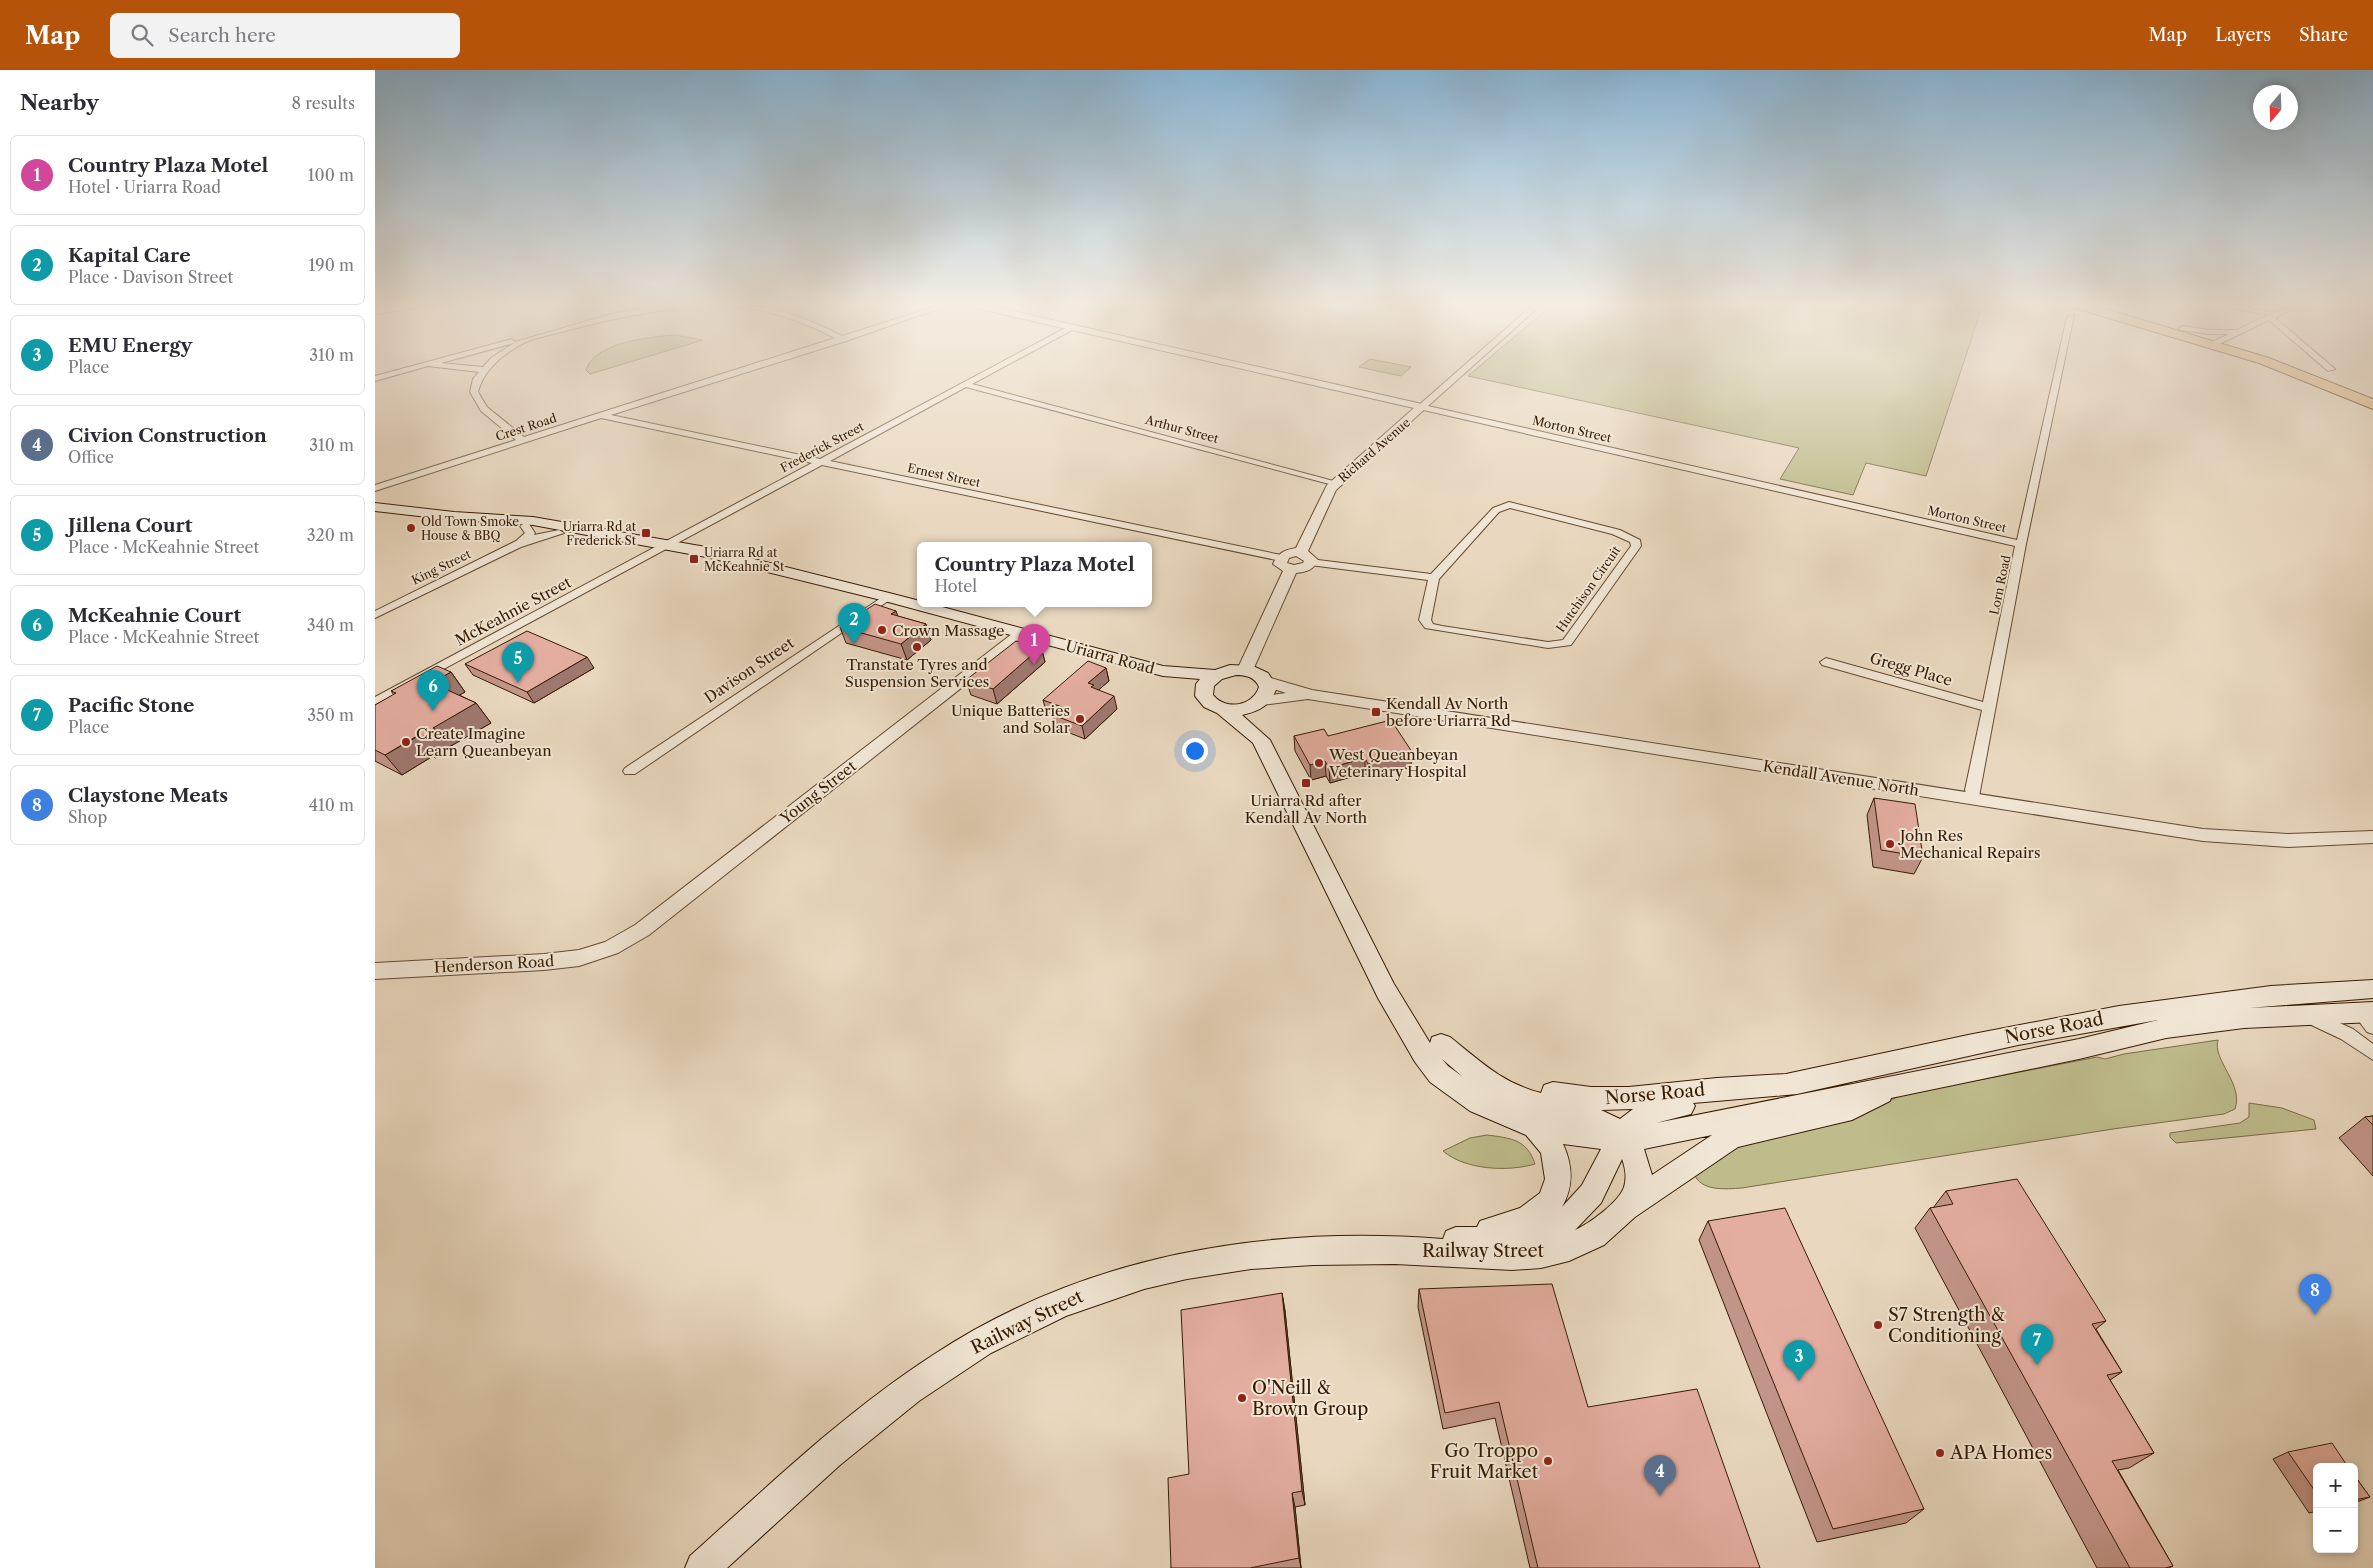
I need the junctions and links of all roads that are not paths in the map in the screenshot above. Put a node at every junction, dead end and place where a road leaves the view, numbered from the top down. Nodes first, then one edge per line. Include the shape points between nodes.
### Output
1 (393, 374) edge
2 (470, 374) edge
3 (482, 374) edge
4 (732, 374) edge
5 (983, 374) edge
6 (1277, 374) edge
7 (1459, 374) edge
8 (2058, 374) edge
9 (2303, 374) edge
10 (2321, 374) edge
11 (375, 379) edge
12 (476, 381) junction
13 (964, 384) junction
14 (2373, 396) edge
15 (2373, 405) edge
16 (1422, 407) junction
17 (602, 416) junction
18 (523, 441) junction
19 (821, 462) junction
20 (1336, 483) junction
21 (375, 490) edge
22 (375, 507) edge
23 (375, 515) edge
24 (454, 516) junction
25 (490, 518) junction
26 (525, 526) junction
27 (559, 533) junction
28 (518, 544) junction
29 (2021, 544) junction
30 (657, 545) junction
31 (1300, 553) junction
32 (1281, 558) junction
33 (1310, 562) junction
34 (1291, 569) junction
35 (1435, 578) junction
36 (887, 597) junction
37 (917, 605) edge
38 (924, 607) edge
39 (375, 614) edge
40 (1022, 633) junction
41 (1826, 662) dead end
42 (1245, 670) junction
43 (1163, 672) junction
44 (1216, 675) junction
45 (1267, 682) junction
46 (1203, 692) junction
47 (1310, 695) junction
48 (1261, 701) junction
49 (375, 702) edge
50 (1987, 707) junction
51 (1223, 709) junction
52 (1261, 740) junction
53 (630, 771) dead end
54 (1973, 799) junction
55 (2373, 837) edge
56 (611, 948) joint
57 (375, 971) edge
58 (2373, 989) edge
59 (2348, 990) junction
60 (1391, 999) junction
61 (2304, 1014) junction
62 (2370, 1015) edge
63 (1441, 1044) junction
64 (2373, 1052) edge
65 (1794, 1083) junction
66 (1891, 1086) junction
67 (1535, 1127) junction
68 (1621, 1138) junction
69 (1623, 1210) junction
70 (1449, 1241) junction
71 (1395, 1250) junction
72 (702, 1568) edge

1 - 11 street
2 - 12 street
3 - 12 street
4 - 17 street, Crest Road
5 - 13 street, Frederick Street
6 - 16 street, Morton Street
7 - 16 street, Richard Avenue
8 - 29 street, Lorn Road
9 - 15 highway
10 - 14 highway
12 - 18 street via 474,392 479,404
13 - 19 street, Frederick Street
13 - 20 street, Arthur Street
16 - 20 street, Richard Avenue
16 - 29 street, Morton Street
17 - 18 street, Crest Road
17 - 19 street, Ernest Street
18 - 21 street, Crest Road
19 - 30 street, Frederick Street
19 - 32 street, Ernest Street
20 - 31 street, Richard Avenue
22 - 24 main road, Uriarra Road
23 - 24 main road, Uriarra Road
24 - 25 main road, Uriarra Road
25 - 26 main road, Uriarra Road
25 - 30 main road, Uriarra Road via 533,521
26 - 27 main road, Uriarra Road
26 - 28 street via 529,535
27 - 28 street, King Street
27 - 30 main road, Uriarra Road
28 - 39 street, King Street
29 - 50 street, Lorn Road
30 - 36 main road, Uriarra Road via 728,557
30 - 49 street, McKeahnie Street
31 - 32 street
31 - 33 street via 1307,555
32 - 34 street via 1280,564
33 - 34 street via 1305,567
33 - 35 street
34 - 42 street
35 - 35 street, Hutchison Circuit via 1503,506 1525,508 1616,532 1630,536 1636,543 1573,638 1562,645 1429,626 1425,617
36 - 37 main road, Uriarra Road
36 - 53 street, Davison Street
38 - 40 main road, Uriarra Road
40 - 43 main road, Uriarra Road
40 - 56 street, Young Street via 642,930
41 - 50 street, Gregg Place
42 - 44 main road via 1230,670
42 - 45 main road via 1259,674
43 - 44 main road, Uriarra Road
43 - 46 main road, Uriarra Road
44 - 46 main road via 1205,684
45 - 47 street, Kendall Avenue North
45 - 48 main road via 1268,691
46 - 51 main road via 1209,702
47 - 48 street, Kendall Avenue North
47 - 54 street, Kendall Avenue North
48 - 51 main road via 1243,709
48 - 52 main road
50 - 54 street, Lorn Road
51 - 52 main road
52 - 60 main road
54 - 55 street, Kendall Avenue North via 2249,841
56 - 57 street, Henderson Road via 579,958 554,961
58 - 59 main road, Norse Road
59 - 62 main road
59 - 65 main road, Norse Road via 2226,1000 2156,1010 1967,1045
60 - 63 main road, Norse Road
60 - 67 main road, Norse Road via 1439,1074 1479,1103
61 - 62 main road, Norse Road
61 - 64 street via 2347,1034
61 - 66 main road, Norse Road via 2166,1028 2079,1049
63 - 65 main road, Norse Road via 1479,1068 1511,1082 1583,1099 1624,1100
63 - 68 main road, Railway Street via 1505,1092 1598,1119
65 - 68 main road, Railway Street via 1657,1111 1641,1118
66 - 68 main road, Norse Road via 1683,1130
66 - 69 main road via 1852,1109 1729,1138
67 - 68 main road, Norse Road via 1578,1136
67 - 70 main road, Railway Street via 1551,1145 1557,1162 1557,1188 1546,1208 1525,1220
68 - 69 main road, Railway Street via 1635,1153 1639,1176 1637,1191
68 - 70 main road, Railway Street via 1587,1201 1559,1225 1515,1238
69 - 71 main road, Railway Street via 1588,1239 1545,1254 1523,1256
70 - 71 main road, Railway Street
71 - 72 main road, Railway Street via 1279,1251 1193,1263 1089,1292 991,1336 909,1388 827,1455

